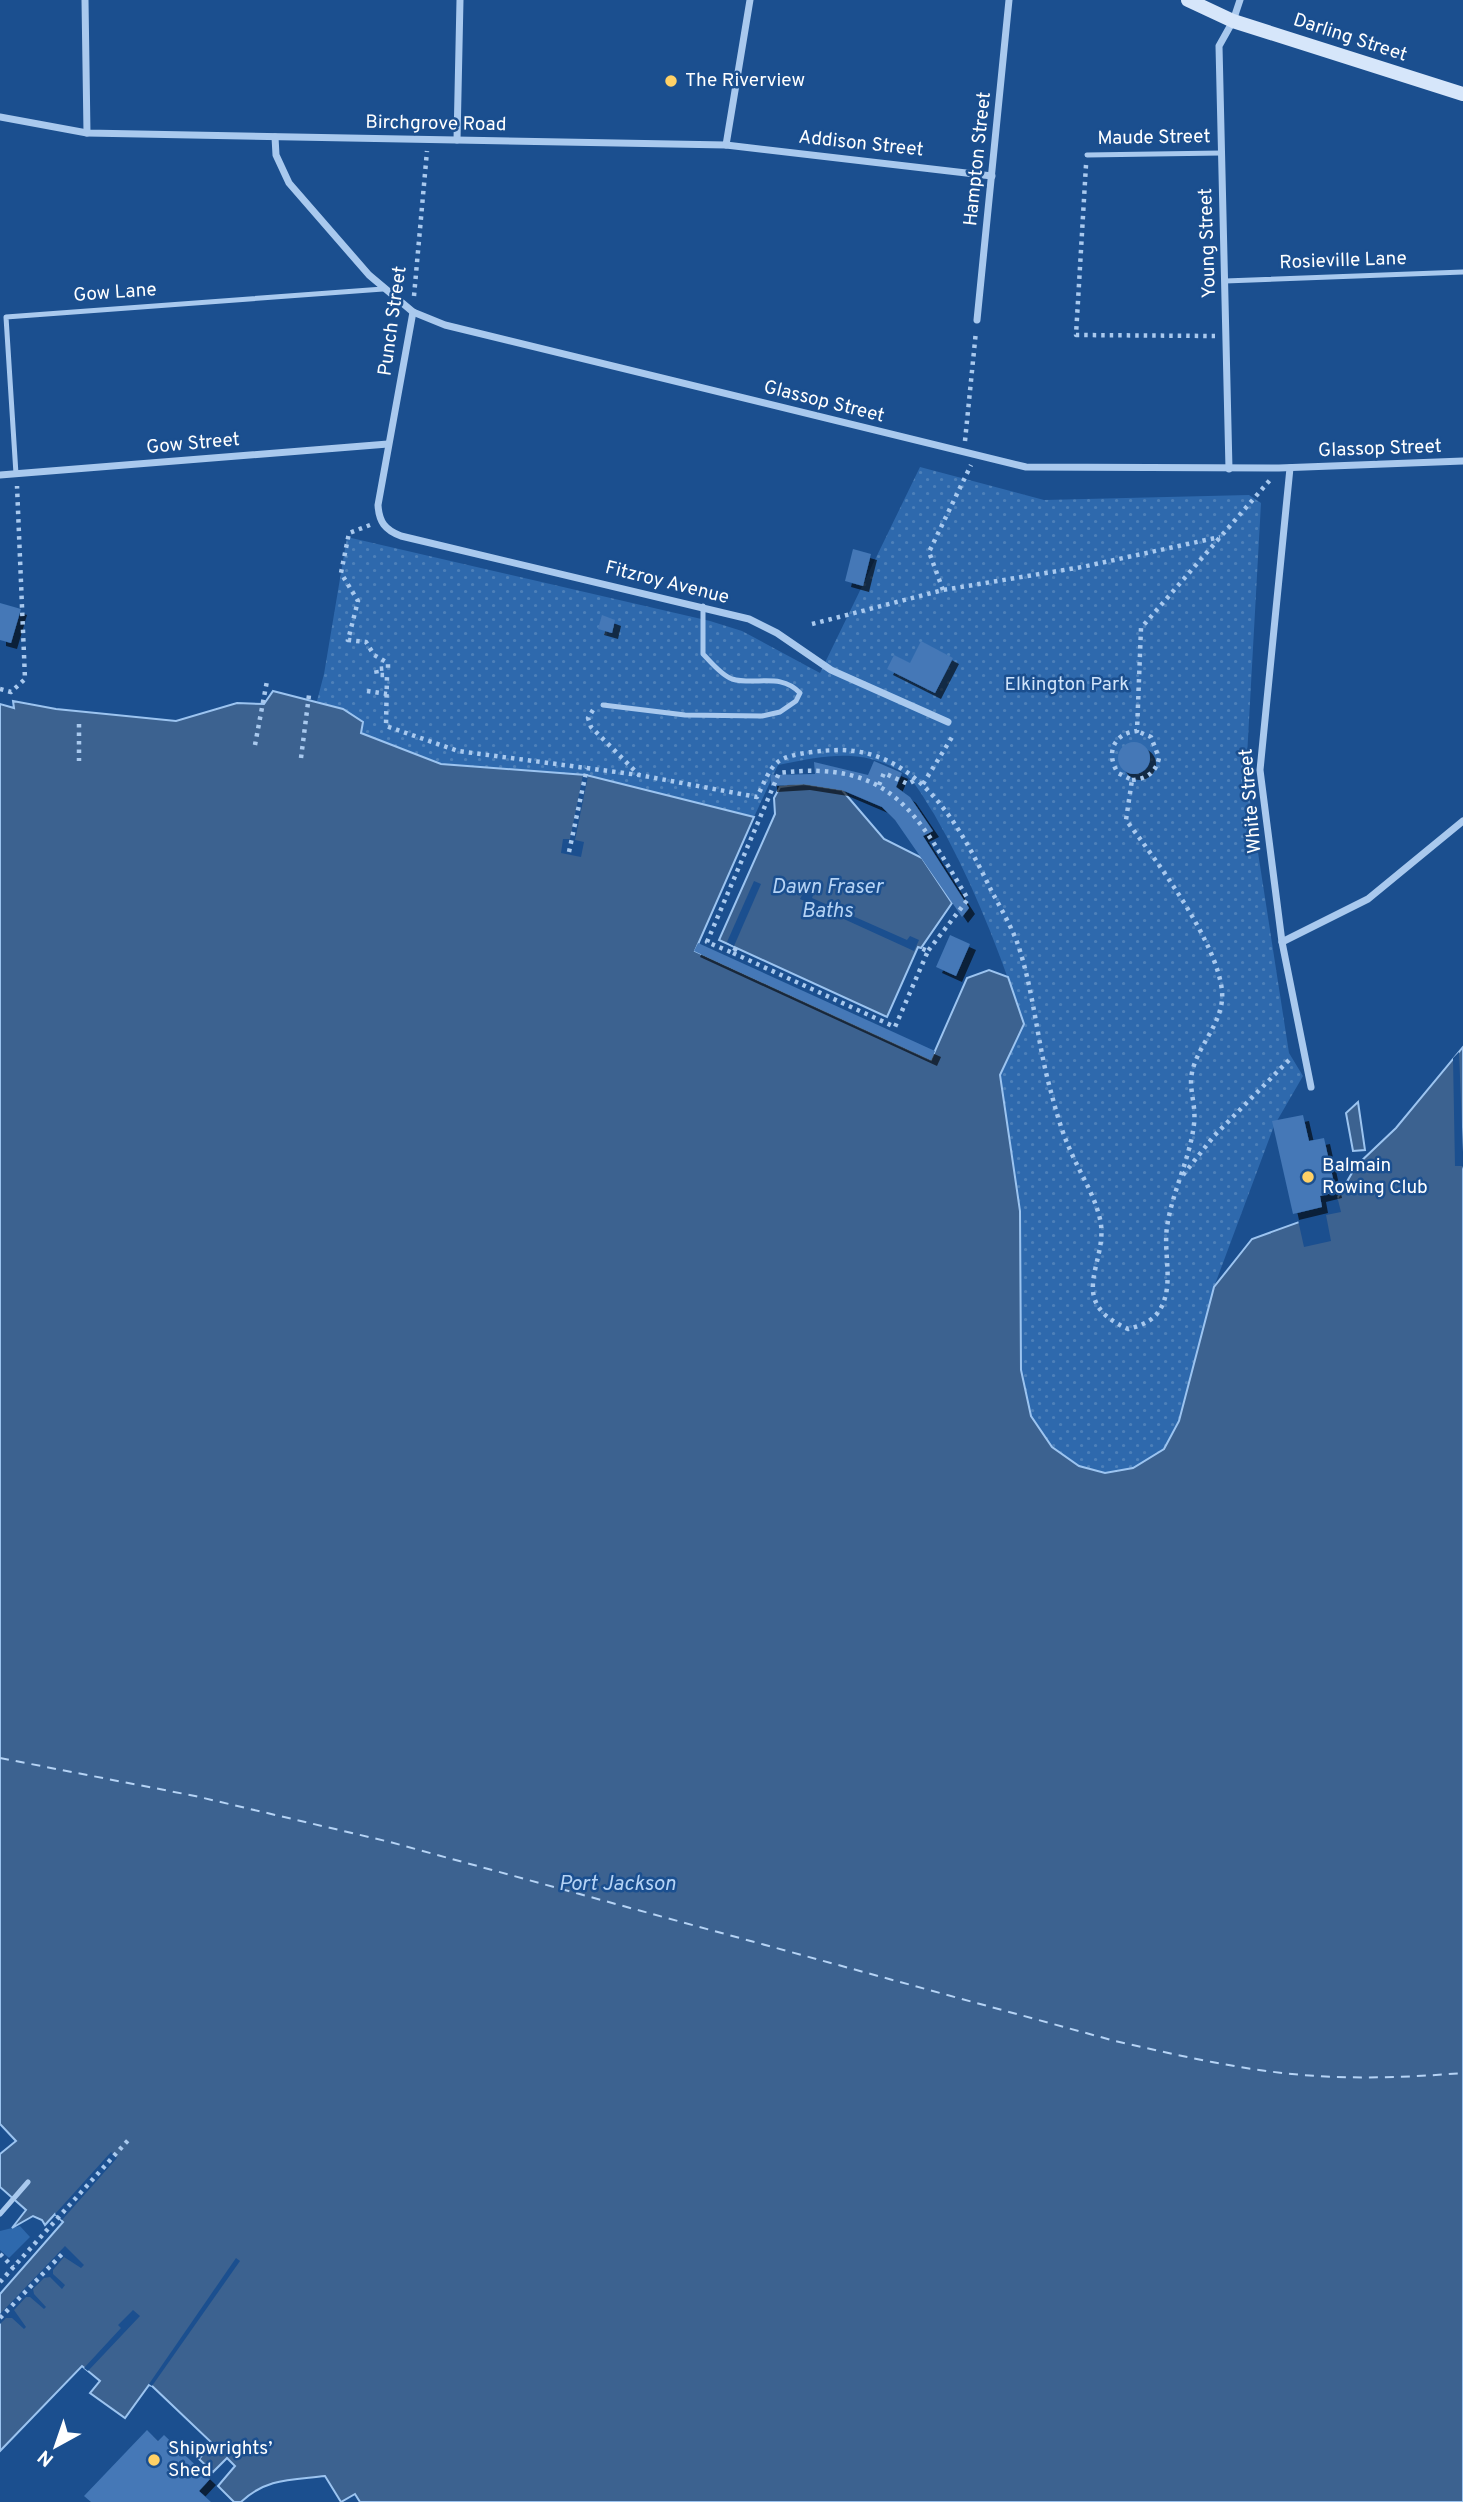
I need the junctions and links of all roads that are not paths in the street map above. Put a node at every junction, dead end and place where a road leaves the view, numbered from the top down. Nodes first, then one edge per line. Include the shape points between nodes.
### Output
1 (85, 0) edge
2 (460, 0) edge
3 (751, 0) edge
4 (1009, 0) edge
5 (1188, 0) edge
6 (1240, 0) edge
7 (1233, 21) junction
8 (1463, 94) edge
9 (0, 117) edge
10 (87, 133) junction
11 (275, 137) junction
12 (457, 140) junction
13 (726, 145) junction
14 (1221, 153) junction
15 (1087, 155) road end
16 (992, 176) junction
17 (1463, 272) edge
18 (1225, 281) junction
19 (383, 289) junction
20 (413, 312) junction
21 (977, 320) road end
22 (388, 443) junction
23 (1463, 461) edge
24 (1229, 468) junction
25 (1290, 468) junction
26 (16, 474) junction
27 (0, 475) edge
28 (381, 522) joint
29 (703, 606) junction
30 (603, 705) road end
31 (948, 722) dead end
32 (1463, 821) edge
33 (1282, 942) junction
34 (1311, 1087) dead end
35 (28, 2182) dead end
36 (0, 2214) edge

1 - 10 street
2 - 12 street
3 - 13 street
4 - 16 street, Hampton Street
5 - 7 street, Darling Street
6 - 7 street, Young Street
7 - 8 street, Darling Street
7 - 14 street, Young Street via 1219,46
9 - 10 street, Birchgrove Road
10 - 11 street, Birchgrove Road
11 - 12 street, Birchgrove Road
11 - 19 street, Glassop Street via 276,155 289,183
12 - 13 street, Birchgrove Road
13 - 16 street, Addison Street
14 - 15 lane, Maude Street
14 - 18 street, Young Street
16 - 21 street, Hampton Street
17 - 18 lane, Rosieville Lane
18 - 24 street, Young Street
19 - 20 street, Glassop Street
19 - 26 lane, Gow Lane via 6,317
20 - 22 street, Punch Street
20 - 24 street, Glassop Street via 445,324 1026,467
22 - 26 street, Gow Street
22 - 28 street, Punch Street via 378,505
23 - 25 street, Glassop Street
24 - 25 street, Glassop Street
25 - 33 street, White Street via 1260,770
26 - 27 street, Gow Street
28 - 29 street, Fitzroy Avenue via 401,536
29 - 30 lane via 703,654 714,666 732,679 776,680 794,686 800,693 796,701 780,712 762,716 685,715
29 - 31 street, Fitzroy Avenue via 763,625 831,670
32 - 33 street via 1368,899
33 - 34 street, White Street
35 - 36 lane

